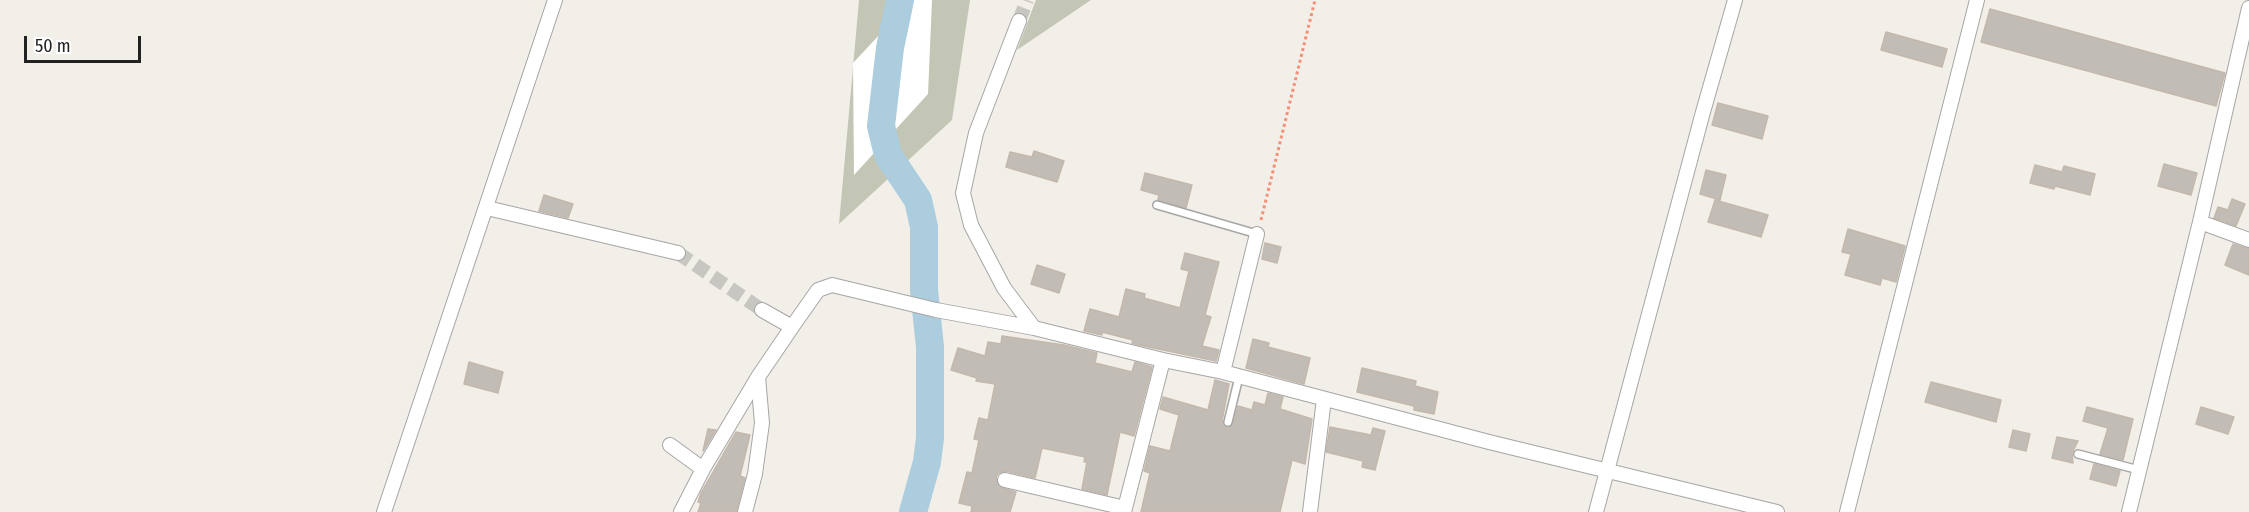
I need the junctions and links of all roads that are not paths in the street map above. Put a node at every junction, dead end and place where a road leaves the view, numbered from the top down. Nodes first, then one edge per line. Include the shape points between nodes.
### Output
1 (555, 0) edge
2 (1735, 0) edge
3 (1977, 0) edge
4 (2249, 8) edge
5 (1019, 21) tunnel mouth
6 (1157, 205) dead end
7 (487, 207) junction
8 (2200, 222) junction
9 (1257, 234) joint
10 (2249, 240) edge
11 (678, 253) tunnel mouth
12 (762, 310) tunnel mouth
13 (792, 327) junction
14 (1034, 328) junction
15 (1163, 360) junction
16 (1223, 372) junction
17 (758, 377) junction
18 (1239, 377) junction
19 (1324, 399) junction
20 (1228, 422) dead end
21 (670, 445) dead end
22 (2078, 454) dead end
23 (703, 469) junction
24 (2139, 470) junction
25 (1608, 472) junction
26 (1005, 480) dead end
27 (1125, 510) edge
28 (384, 512) edge
29 (681, 512) edge
30 (745, 512) edge
31 (1310, 512) edge
32 (1596, 512) edge
33 (1777, 512) edge
34 (1847, 512) edge
35 (2129, 512) edge

1 - 7 street
2 - 25 street
3 - 34 street
4 - 8 street
5 - 14 street via 976,133 963,193 971,225 1004,288
6 - 9 lane
7 - 11 street
7 - 28 street
8 - 10 street
8 - 24 street
9 - 16 street
12 - 13 street
13 - 14 street via 818,290 832,285
13 - 17 street
14 - 15 street
15 - 16 street
15 - 27 street
16 - 18 street
17 - 23 street
17 - 30 street via 762,423
18 - 19 street
18 - 20 lane
19 - 25 street
19 - 31 street
21 - 23 street
22 - 24 lane
23 - 29 street
24 - 35 street
25 - 32 street
25 - 33 street
26 - 27 street

